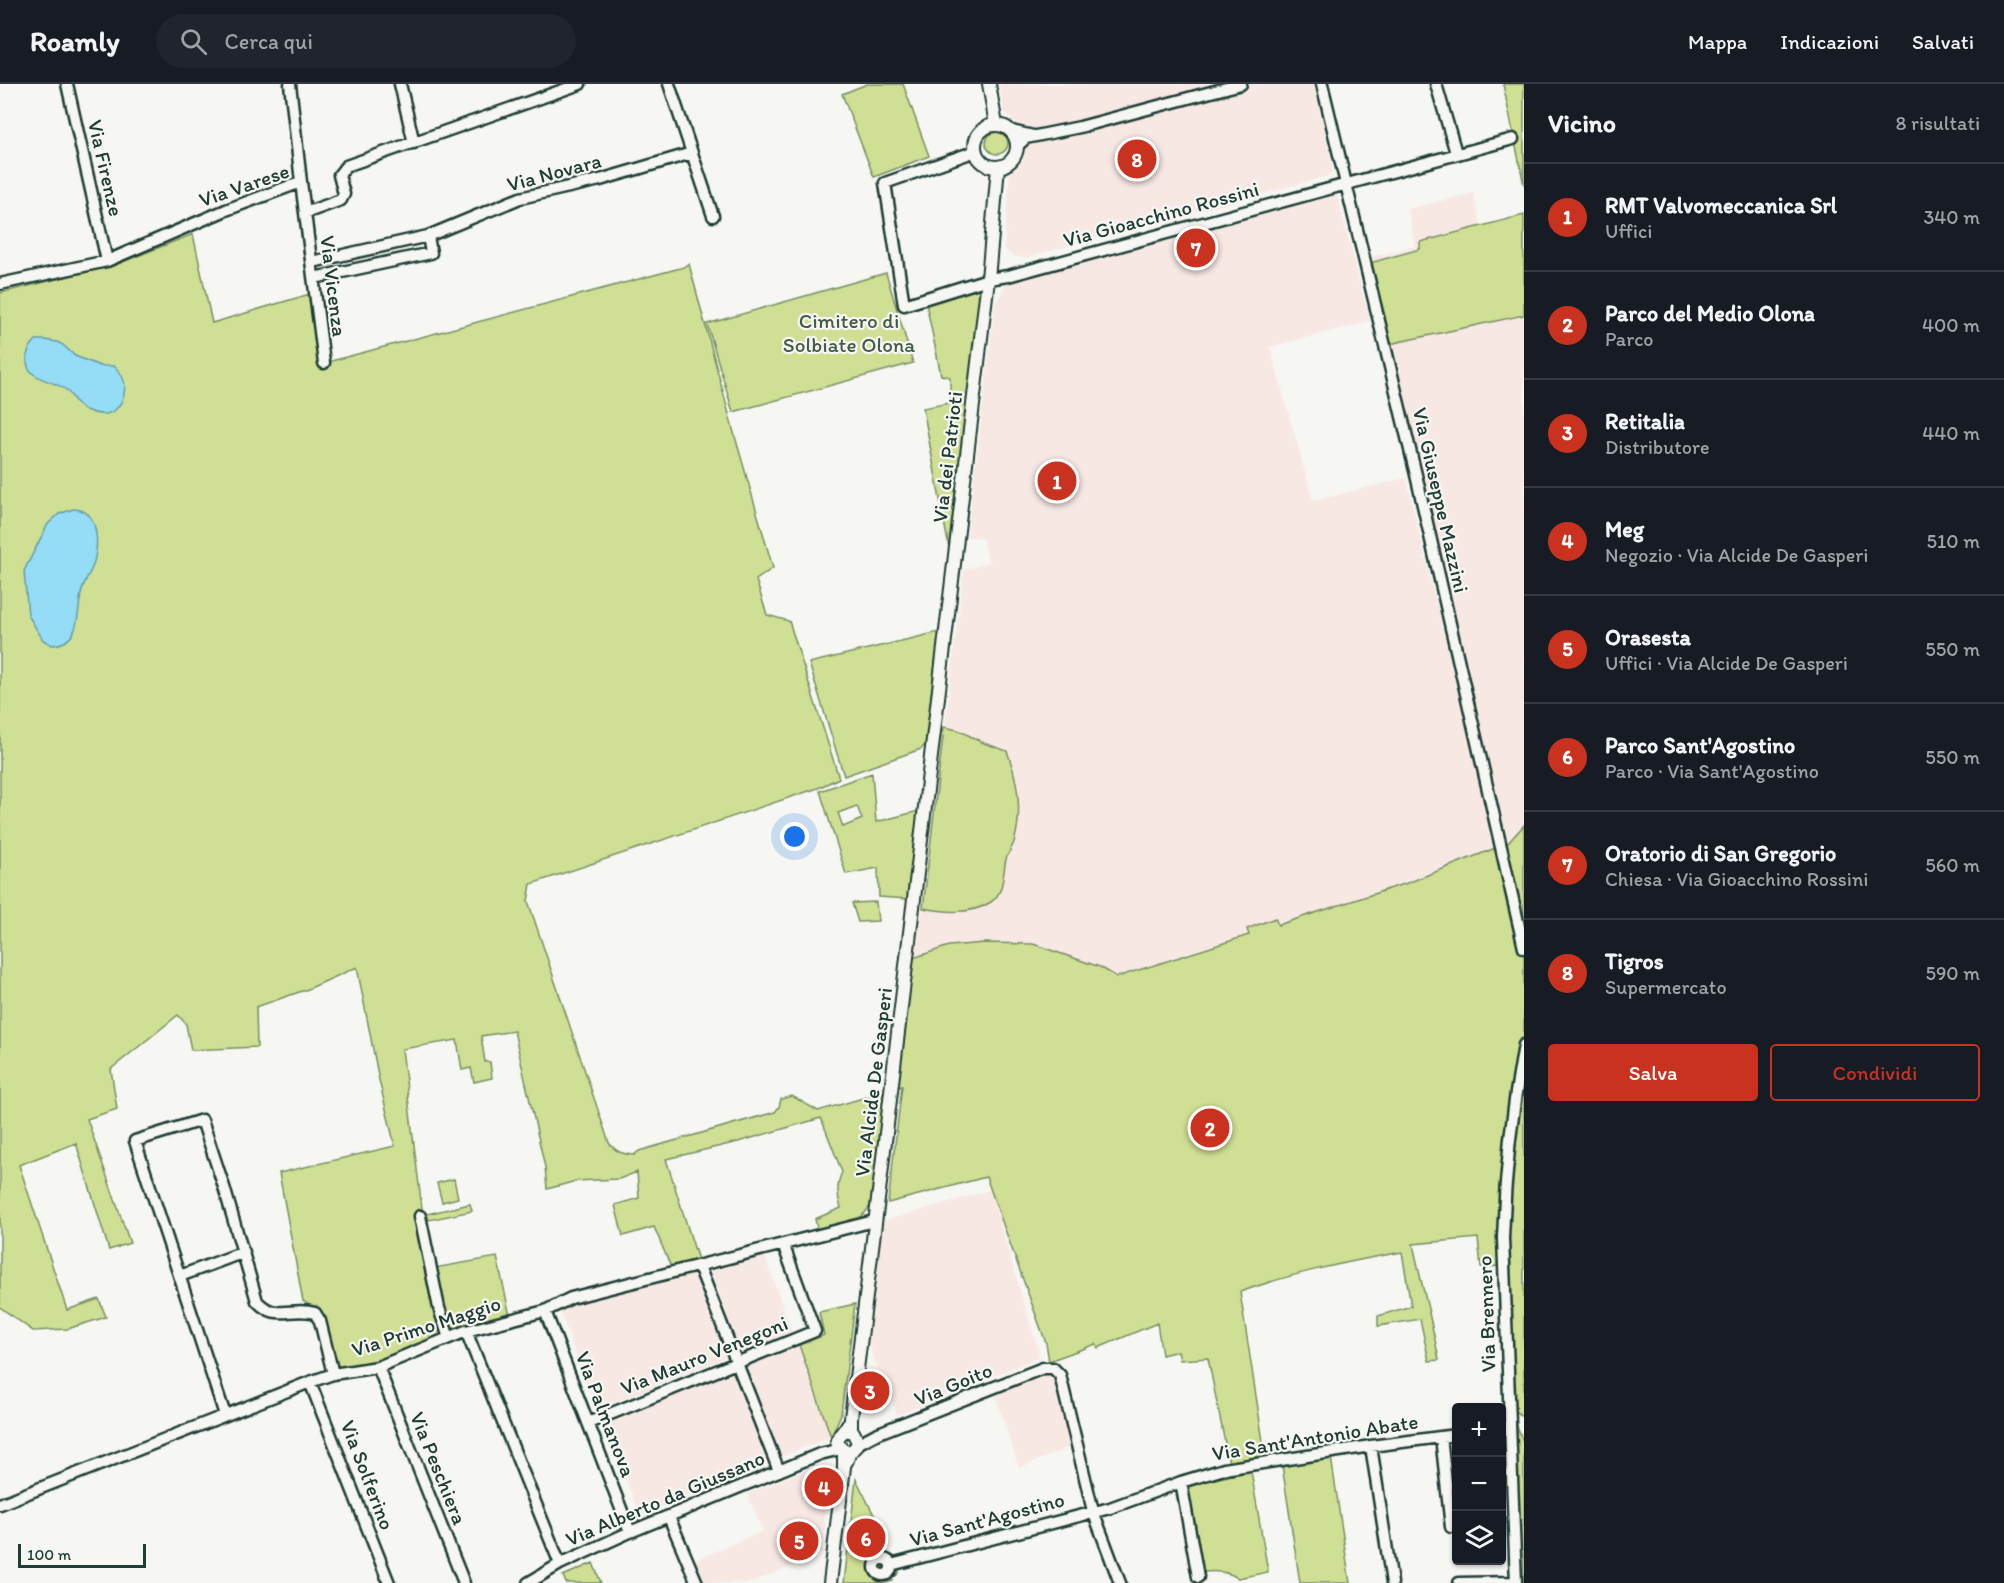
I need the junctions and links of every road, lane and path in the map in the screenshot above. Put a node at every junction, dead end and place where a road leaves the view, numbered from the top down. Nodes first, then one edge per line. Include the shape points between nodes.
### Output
1 (68, 84) edge
2 (290, 84) edge
3 (400, 84) edge
4 (580, 84) edge
5 (669, 84) edge
6 (988, 84) edge
7 (1240, 84) edge
8 (1322, 84) edge
9 (1436, 84) edge
10 (996, 124) junction
11 (1011, 131) junction
12 (1033, 136) junction
13 (1513, 139) dead end
14 (414, 143) junction
15 (1017, 146) junction
16 (976, 151) junction
17 (692, 153) junction
18 (1456, 153) junction
19 (998, 167) junction
20 (301, 182) junction
21 (1345, 183) junction
22 (305, 213) junction
23 (714, 216) dead end
24 (428, 236) junction
25 (107, 261) junction
26 (312, 262) junction
27 (314, 278) junction
28 (988, 279) junction
29 (0, 284) edge
30 (324, 363) dead end
31 (932, 752) joint
32 (1524, 948) edge
33 (1524, 1045) edge
34 (420, 1216) dead end
35 (874, 1221) junction
36 (783, 1245) junction
37 (244, 1252) junction
38 (699, 1266) junction
39 (180, 1276) junction
40 (545, 1311) junction
41 (466, 1331) junction
42 (449, 1338) junction
43 (737, 1363) junction
44 (378, 1367) junction
45 (333, 1374) junction
46 (310, 1382) junction
47 (1505, 1403) edge
48 (225, 1414) junction
49 (588, 1423) junction
50 (1452, 1436) edge
51 (1442, 1437) junction
52 (1506, 1440) edge
53 (847, 1442) junction
54 (1371, 1446) junction
55 (778, 1471) junction
56 (1180, 1482) junction
57 (0, 1504) edge
58 (1093, 1511) junction
59 (669, 1517) junction
60 (1506, 1526) edge
61 (1514, 1526) junction
62 (1452, 1527) edge
63 (630, 1532) junction
64 (560, 1564) junction
65 (891, 1565) dead end
66 (1198, 1577) dead end
67 (1516, 1582) edge
68 (389, 1583) edge
69 (464, 1583) edge
70 (528, 1583) edge
71 (697, 1583) edge
72 (830, 1583) edge
73 (1120, 1583) edge
74 (1392, 1583) edge
75 (1459, 1583) edge

1 - 25 street, Via Firenze
2 - 20 street
3 - 14 street
4 - 14 street
5 - 17 street
6 - 10 street
7 - 12 street
8 - 21 street, Via Giuseppe Mazzini
9 - 18 street
10 - 11 street
10 - 16 street via 982,130
11 - 12 street
11 - 15 street
12 - 15 street
13 - 18 street, Via Gioacchino Rossini
14 - 22 street via 343,168 339,175 344,194 341,200
15 - 19 street via 1013,159
16 - 19 street via 984,163
16 - 28 street, Via Gioacchino Rossini via 885,183 904,305
17 - 23 street
17 - 24 street, Via Novara via 520,198
18 - 21 street, Via Gioacchino Rossini
19 - 28 street, Via dei Patrioti
20 - 22 street, Via Varese
20 - 25 street, Via Varese
21 - 28 street, Via Gioacchino Rossini
21 - 32 street, Via Giuseppe Mazzini
22 - 26 street, Via Vicenza
24 - 26 street, Via Novara
24 - 27 street via 431,253
25 - 29 street, Via Varese
26 - 27 street, Via Vicenza
27 - 30 street, Via Vicenza
28 - 31 street, Via dei Patrioti
31 - 35 street, Via Alcide De Gasperi
33 - 47 street, Via Brennero via 1512,1116 1503,1224
34 - 42 street
35 - 36 street, Via Primo Maggio
35 - 53 street, Via Alcide De Gasperi
36 - 38 street, Via Primo Maggio
36 - 43 street, Via Mauro Venegoni via 815,1331
37 - 39 street
37 - 39 street via 202,1119 135,1141
37 - 45 street via 257,1301 265,1309 275,1314 304,1310 315,1313
38 - 40 street, Via Primo Maggio via 571,1298
38 - 43 street
39 - 48 street
40 - 41 street, Via Primo Maggio
40 - 49 street, Via Palmanova
41 - 42 street, Via Primo Maggio
41 - 64 street
42 - 44 street, Via Primo Maggio
43 - 49 street, Via Mauro Venegoni
43 - 55 street
44 - 45 street, Via Primo Maggio
44 - 69 street, Via Peschiera
45 - 46 street, Via Primo Maggio
46 - 48 street, Via Primo Maggio
46 - 68 street, Via Solferino
48 - 57 street, Via Primo Maggio
49 - 63 street, Via Palmanova
50 - 51 street, Via Sant'Antonio Abate
51 - 54 street, Via Sant'Antonio Abate
51 - 62 street
52 - 61 street, Via Brennero
53 - 55 street, Via Alberto da Giussano
53 - 58 street, Via Goito via 1043,1368 1053,1368 1060,1375
53 - 72 street, Via Alcide De Gasperi
54 - 56 street, Via Sant'Antonio Abate via 1224,1468
54 - 74 street
55 - 59 street, Via Alberto da Giussano
56 - 58 street, Via Sant'Antonio Abate
56 - 66 street
58 - 65 street, Via Sant'Agostino
58 - 73 street
59 - 63 street, Via Alberto da Giussano
59 - 71 street
60 - 61 street
61 - 67 street, Via Brennero
63 - 64 street, Via Alberto da Giussano
64 - 70 street, Via Alberto da Giussano
67 - 75 street

